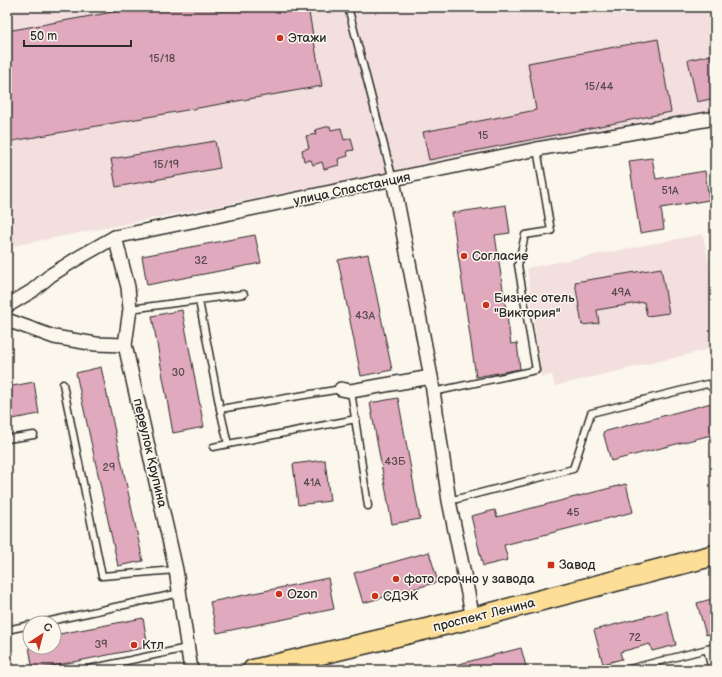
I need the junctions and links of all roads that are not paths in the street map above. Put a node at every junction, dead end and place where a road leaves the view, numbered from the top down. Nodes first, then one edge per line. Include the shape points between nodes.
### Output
1 (348, 7) edge
2 (715, 118) edge
3 (537, 149) junction
4 (392, 180) junction
5 (115, 238) junction
6 (244, 294) dead end
7 (199, 300) junction
8 (7, 306) edge
9 (130, 309) junction
10 (7, 320) edge
11 (125, 345) junction
12 (431, 377) junction
13 (63, 384) dead end
14 (346, 390) junction
15 (715, 390) edge
16 (433, 392) junction
17 (220, 409) junction
18 (356, 419) junction
19 (34, 434) dead end
20 (7, 440) edge
21 (228, 444) junction
22 (213, 447) dead end
23 (449, 501) junction
24 (368, 506) dead end
25 (715, 555) edge
26 (176, 570) junction
27 (180, 593) junction
28 (62, 618) edge
29 (473, 618) junction
30 (22, 627) edge
31 (7, 630) edge
32 (715, 647) edge
33 (187, 648) junction
34 (707, 649) junction
35 (84, 670) edge
36 (192, 670) edge
37 (252, 670) edge
38 (625, 670) edge
39 (712, 670) edge

1 - 4 lane
2 - 3 street, улица Спасстанция
3 - 4 street, улица Спасстанция
3 - 16 lane via 551,231 525,236 518,265 536,370
4 - 5 street, улица Спасстанция
4 - 12 street
5 - 8 street, улица Спасстанция via 50,275 32,291
5 - 9 street, переулок Крупина via 128,287
6 - 7 lane
7 - 9 lane
7 - 17 lane
9 - 11 street, переулок Крупина
10 - 11 street via 54,337 96,344
11 - 26 street, переулок Крупина
12 - 14 street
12 - 16 street
13 - 26 lane via 102,576
14 - 17 lane
14 - 18 lane
15 - 23 lane via 707,384 591,413 573,469
16 - 23 street
17 - 21 lane
18 - 21 lane
18 - 24 lane
19 - 20 lane
21 - 22 lane
23 - 29 street
25 - 29 main road, проспект Ленина
26 - 27 street, переулок Крупина
27 - 28 lane
27 - 33 street, переулок Крупина
29 - 37 main road, проспект Ленина
30 - 31 lane
32 - 34 lane
33 - 35 lane
33 - 36 street, переулок Крупина
34 - 38 lane
34 - 39 lane

